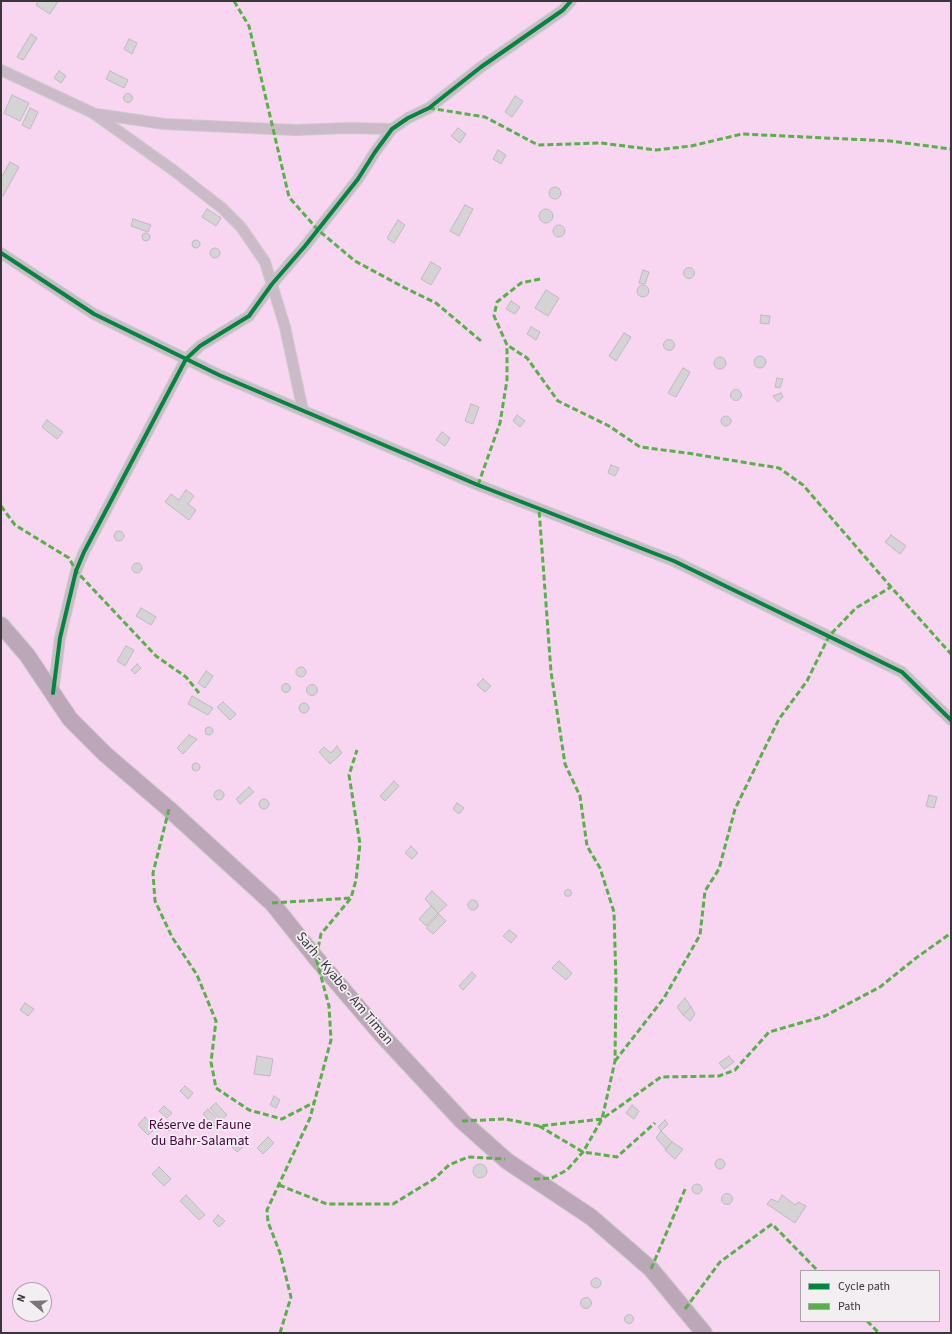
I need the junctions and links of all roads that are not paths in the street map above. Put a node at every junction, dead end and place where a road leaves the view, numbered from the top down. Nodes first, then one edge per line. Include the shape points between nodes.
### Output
1 (571, 1) edge
2 (1, 70) edge
3 (93, 113) junction
4 (392, 129) junction
5 (1, 254) edge
6 (272, 284) junction
7 (186, 359) junction
8 (303, 411) junction
9 (1, 625) edge
10 (53, 693) junction
11 (951, 720) edge
12 (704, 1333) edge

1 - 4 street via 563,10 481,67 429,108
2 - 3 street
3 - 4 street via 164,124 296,130
3 - 6 street via 222,208 241,227 265,262
4 - 6 street via 358,179
5 - 7 street via 94,314
6 - 7 street via 249,316 200,346
6 - 8 street via 285,327
7 - 8 street
7 - 10 street via 76,570 60,638
8 - 11 street via 478,485 674,561 902,672
9 - 10 main road, Sarh - Kyabe - Am Timan via 27,655
10 - 12 main road, Sarh - Kyabe - Am Timan via 70,719 105,754 272,903 381,1034 462,1121 508,1161 591,1217 651,1269

